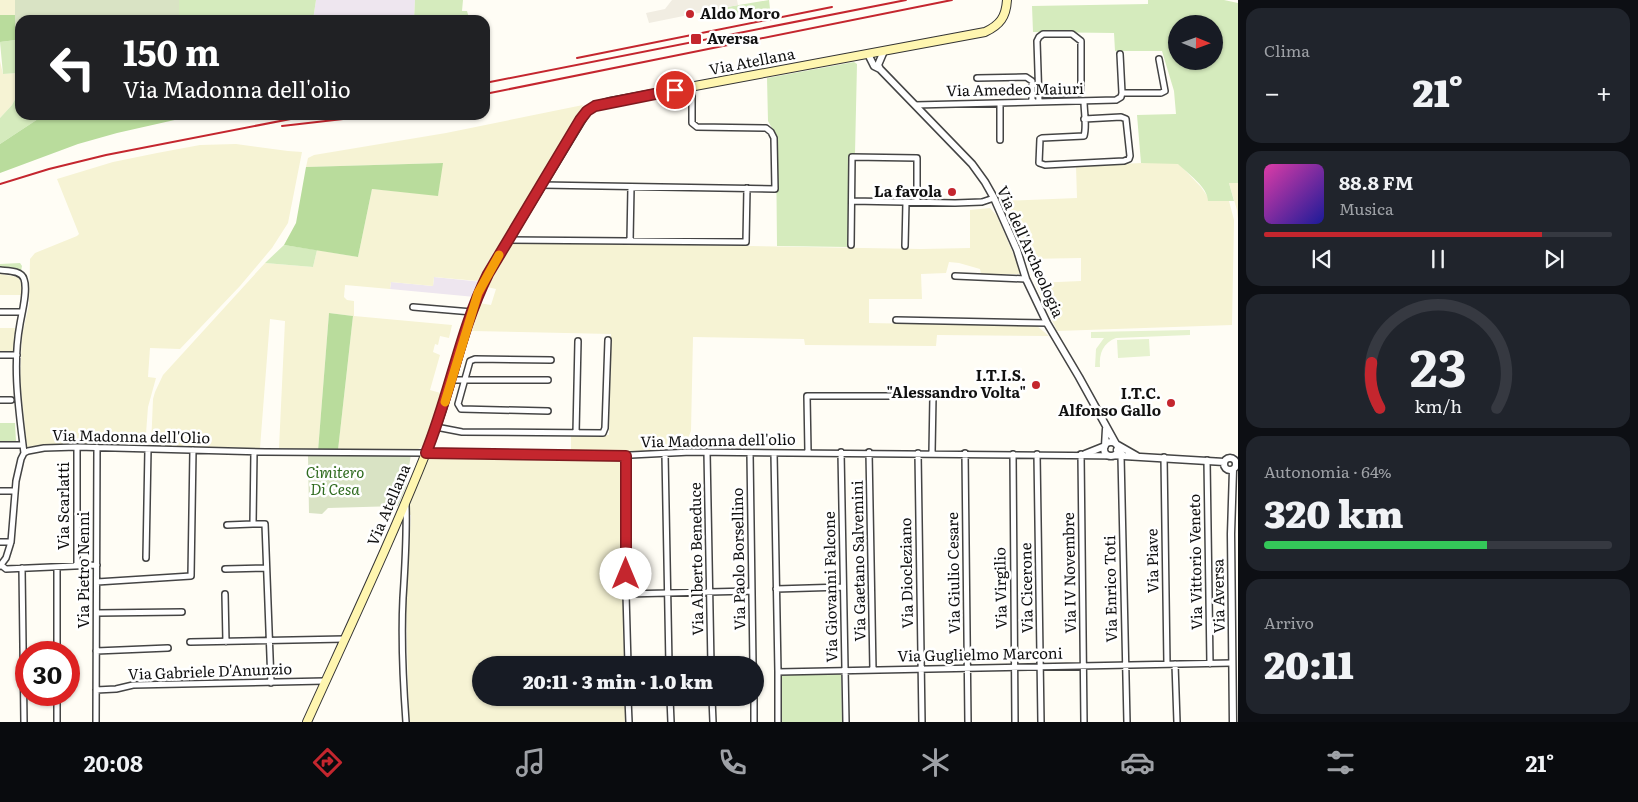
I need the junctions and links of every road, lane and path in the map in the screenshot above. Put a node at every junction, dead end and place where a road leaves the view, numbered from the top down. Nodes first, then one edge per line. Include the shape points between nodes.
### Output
1 (1007, 0) edge
2 (884, 51) junction
3 (872, 53) junction
4 (1120, 54) dead end
5 (859, 56) junction
6 (1159, 60) dead end
7 (878, 66) junction
8 (977, 78) dead end
9 (692, 87) junction
10 (1122, 93) junction
11 (1039, 94) junction
12 (1084, 101) junction
13 (1032, 102) junction
14 (1039, 102) junction
15 (1000, 103) junction
16 (915, 105) junction
17 (1084, 119) junction
18 (1000, 140) dead end
19 (541, 185) junction
20 (631, 186) junction
21 (747, 188) junction
22 (994, 198) junction
23 (852, 201) junction
24 (906, 202) junction
25 (917, 202) junction
26 (508, 240) junction
27 (630, 241) junction
28 (851, 245) dead end
29 (905, 246) dead end
30 (0, 270) edge
31 (955, 276) dead end
32 (1026, 279) junction
33 (413, 307) dead end
34 (0, 312) edge
35 (22, 312) junction
36 (472, 312) junction
37 (896, 320) dead end
38 (1047, 323) junction
39 (608, 340) dead end
40 (578, 341) dead end
41 (0, 355) edge
42 (16, 355) junction
43 (551, 360) dead end
44 (451, 380) junction
45 (464, 380) junction
46 (548, 380) dead end
47 (0, 400) edge
48 (11, 400) dead end
49 (548, 411) dead end
50 (436, 428) junction
51 (1106, 428) junction
52 (576, 433) junction
53 (0, 445) edge
54 (23, 445) junction
55 (1105, 446) junction
56 (77, 447) junction
57 (97, 448) junction
58 (148, 449) junction
59 (193, 450) junction
60 (1120, 451) junction
61 (254, 452) junction
62 (265, 452) joint
63 (707, 452) junction
64 (808, 452) junction
65 (841, 452) junction
66 (870, 452) junction
67 (426, 453) junction
68 (750, 453) junction
69 (774, 453) junction
70 (918, 453) junction
71 (932, 453) junction
72 (965, 453) junction
73 (24, 454) junction
74 (665, 454) junction
75 (1013, 454) junction
76 (1037, 454) junction
77 (1083, 454) junction
78 (626, 456) junction
79 (1111, 456) junction
80 (1137, 456) junction
81 (1164, 457) junction
82 (1207, 460) junction
83 (1224, 462) junction
84 (1237, 463) edge
85 (1232, 470) junction
86 (0, 491) edge
87 (15, 491) junction
88 (406, 501) junction
89 (253, 524) junction
90 (227, 525) dead end
91 (1235, 534) edge
92 (0, 542) edge
93 (11, 542) junction
94 (146, 558) dead end
95 (97, 565) junction
96 (1, 566) edge
97 (77, 566) junction
98 (57, 567) junction
99 (22, 568) junction
100 (266, 568) junction
101 (225, 569) dead end
102 (97, 582) junction
103 (1235, 583) edge
104 (843, 587) junction
105 (776, 589) junction
106 (710, 591) junction
107 (751, 591) junction
108 (668, 593) junction
109 (225, 594) dead end
110 (626, 594) junction
111 (182, 612) dead end
112 (97, 613) junction
113 (345, 638) junction
114 (57, 641) edge
115 (269, 641) junction
116 (190, 642) dead end
117 (226, 642) junction
118 (1235, 642) edge
119 (168, 648) dead end
120 (96, 651) junction
121 (628, 656) edge
122 (669, 656) edge
123 (711, 656) edge
124 (753, 656) edge
125 (1232, 663) junction
126 (1167, 664) junction
127 (1175, 664) junction
128 (1210, 664) junction
129 (1125, 665) junction
130 (1084, 666) junction
131 (1015, 667) junction
132 (1040, 667) junction
133 (967, 668) junction
134 (921, 669) junction
135 (844, 670) junction
136 (873, 670) junction
137 (778, 672) junction
138 (1235, 678) edge
139 (326, 681) junction
140 (271, 683) junction
141 (96, 690) junction
142 (57, 706) edge
143 (628, 706) edge
144 (670, 706) edge
145 (712, 706) edge
146 (754, 706) edge
147 (1236, 712) edge
148 (24, 722) edge
149 (57, 722) edge
150 (96, 722) edge
151 (307, 722) edge
152 (406, 722) edge
153 (629, 722) edge
154 (670, 722) edge
155 (713, 722) edge
156 (754, 722) edge
157 (778, 722) edge
158 (846, 722) edge
159 (922, 722) edge
160 (968, 722) edge
161 (1015, 722) edge
162 (1041, 722) edge
163 (1084, 722) edge
164 (1127, 722) edge
165 (1177, 722) edge
166 (1233, 722) edge

1 - 2 main road, Via Atellana via 1002,21 995,28
2 - 3 main road, Via Atellana
2 - 7 street
3 - 5 main road, Via Atellana
3 - 7 street, Via dell'Archeologia
4 - 10 street
5 - 7 street
5 - 9 main road, Via Atellana
6 - 10 street via 1165,91
7 - 16 street, Via dell'Archeologia
8 - 13 street via 1026,77 1032,81
9 - 19 main road, Via Atellana via 609,102 587,111
9 - 21 street via 694,126 766,128 772,132 775,189
10 - 12 street, Via Amedeo Maiuri via 1116,100
11 - 11 street via 1081,92 1082,41 1078,37 1072,34 1043,34 1039,37
11 - 14 street
12 - 14 street, Via Amedeo Maiuri
12 - 17 street
13 - 14 street, Via Amedeo Maiuri
13 - 15 street, Via Amedeo Maiuri
15 - 16 street, Via Amedeo Maiuri
15 - 18 street
16 - 22 street, Via dell'Archeologia via 972,164
17 - 17 street via 1126,119 1129,159 1039,163 1042,138 1084,136
19 - 20 street
19 - 26 main road, Via Atellana
20 - 21 street
20 - 27 street
21 - 27 street via 746,242
22 - 25 street via 973,202
22 - 32 street, Via dell'Archeologia
23 - 24 street
23 - 25 street via 852,156 917,158
23 - 28 street
24 - 25 street
24 - 29 street
26 - 27 street
26 - 36 main road, Via Atellana via 485,280
30 - 35 street via 17,272 25,280
31 - 32 street
32 - 38 street, Via dell'Archeologia
33 - 36 street
34 - 35 street
35 - 42 street
36 - 44 main road, Via Atellana
37 - 38 street
38 - 51 street, Via dell'Archeologia
39 - 52 street via 606,428 603,433
40 - 52 street
41 - 42 street
42 - 54 street
43 - 45 street via 475,358 470,361
44 - 45 street
44 - 50 main road, Via Atellana
45 - 46 street
45 - 49 street via 458,404 461,409
47 - 48 street
50 - 52 street via 462,432
50 - 67 main road, Via Atellana
51 - 55 street
51 - 60 street, Via dell'Archeologia
53 - 54 street
54 - 73 street
55 - 60 street via 1111,442
55 - 77 street
55 - 79 street via 1105,452
56 - 57 street, Via Madonna dell'Olio
56 - 73 street, Via Madonna dell'Olio via 44,448
56 - 97 street, Via Scarlatti
57 - 58 street, Via Madonna dell'Olio
57 - 95 street, Via Pietro Nenni
58 - 59 street, Via Madonna dell'Olio
58 - 94 street
59 - 61 street, Via Madonna dell'Olio
59 - 102 street via 191,576
60 - 79 street
60 - 80 street, Via dell'Archeologia
60 - 80 street, Via dell'Archeologia
60 - 129 street, Via Enrico Toti
61 - 62 street, Via Madonna dell'Olio
61 - 89 street
62 - 67 street, Via Madonna dell'olio
63 - 68 street, Via Madonna dell'olio
63 - 74 street, Via Madonna dell'olio
63 - 106 street, Via Alberto Beneduce
64 - 65 street, Via Madonna dell'olio
64 - 69 street, Via Madonna dell'olio
64 - 71 street via 807,396 933,396
65 - 66 street, Via Madonna dell'olio
65 - 104 street, Via Giovanni Falcone
66 - 70 street, Via Madonna dell'olio
66 - 136 street, Via Gaetano Salvemini
67 - 78 street, Via Madonna dell'olio
67 - 88 main road, Via Atellana
68 - 69 street, Via Madonna dell'olio
68 - 107 street, Via Paolo Borsellino
69 - 105 street
70 - 71 street, Via Madonna dell'olio
70 - 134 street, Via Diocleziano
71 - 72 street, Via Madonna dell'olio
72 - 75 street, Via Madonna dell'olio
72 - 133 street, Via Giulio Cesare
73 - 87 street
74 - 78 street, Via Madonna dell'olio
74 - 108 street
75 - 76 street, Via Madonna dell'olio
75 - 131 street, Via Virgilio
76 - 77 street, Via Madonna dell'olio
76 - 132 street, Via Cicerone
77 - 79 street, Via Madonna dell'olio
77 - 130 street, Via IV Novembre
78 - 110 street
80 - 81 street, Via dell'Archeologia
81 - 82 street, Via dell'Archeologia
81 - 126 street, Via Piave
82 - 83 street, Via dell'Archeologia
82 - 128 street, Via Vittorio Veneto
83 - 84 street via 1230,458
83 - 85 street via 1226,469
84 - 85 street
85 - 91 street, Via Aversa
86 - 87 street
87 - 93 street
88 - 113 main road, Via Atellana
88 - 152 street via 402,653
89 - 90 street
89 - 100 street via 265,524
91 - 103 street, Via Aversa
92 - 93 street
93 - 96 street
95 - 97 street
95 - 102 street, Via Pietro Nenni
96 - 99 street via 6,569
97 - 98 street
98 - 99 street
98 - 114 street
99 - 148 street
100 - 101 street
100 - 115 street
102 - 112 street, Via Pietro Nenni
103 - 118 street, Via Aversa
104 - 105 street
104 - 135 street, Via Giovanni Falcone
105 - 137 street
106 - 107 street
106 - 108 street
106 - 123 street, Via Alberto Beneduce
107 - 124 street, Via Paolo Borsellino
108 - 110 street
108 - 122 street
109 - 117 street
110 - 121 street
111 - 112 street
112 - 120 street, Via Pietro Nenni
113 - 115 street
113 - 139 main road, Via Atellana
115 - 117 street
115 - 140 street
116 - 117 street
118 - 125 street, Via Aversa
119 - 120 street
120 - 141 street, Via Pietro Nenni
125 - 128 street, Via Guglielmo Marconi
125 - 138 street, Via Aversa
126 - 127 street, Via Guglielmo Marconi
126 - 129 street, Via Guglielmo Marconi
127 - 128 street, Via Guglielmo Marconi
127 - 165 street
129 - 130 street, Via Guglielmo Marconi
129 - 164 street, Via Enrico Toti
130 - 132 street, Via Guglielmo Marconi
130 - 163 street, Via IV Novembre
131 - 132 street, Via Guglielmo Marconi
131 - 133 street, Via Guglielmo Marconi
131 - 161 street, Via Virgilio
132 - 162 street, Via Cicerone
133 - 134 street, Via Guglielmo Marconi
133 - 160 street, Via Giulio Cesare
134 - 136 street, Via Guglielmo Marconi
134 - 159 street, Via Diocleziano
135 - 136 street, Via Guglielmo Marconi
135 - 137 street, Via Guglielmo Marconi
135 - 158 street, Via Giovanni Falcone
137 - 157 street
138 - 147 street, Via Aversa
139 - 140 street, Via Gabriele D'Anunzio
139 - 151 main road, Via Atellana
140 - 141 street, Via Gabriele D'Anunzio via 133,685
141 - 150 street, Via Pietro Nenni
142 - 149 street
143 - 153 street
144 - 154 street
145 - 155 street
146 - 156 street
147 - 166 street, Via Aversa

